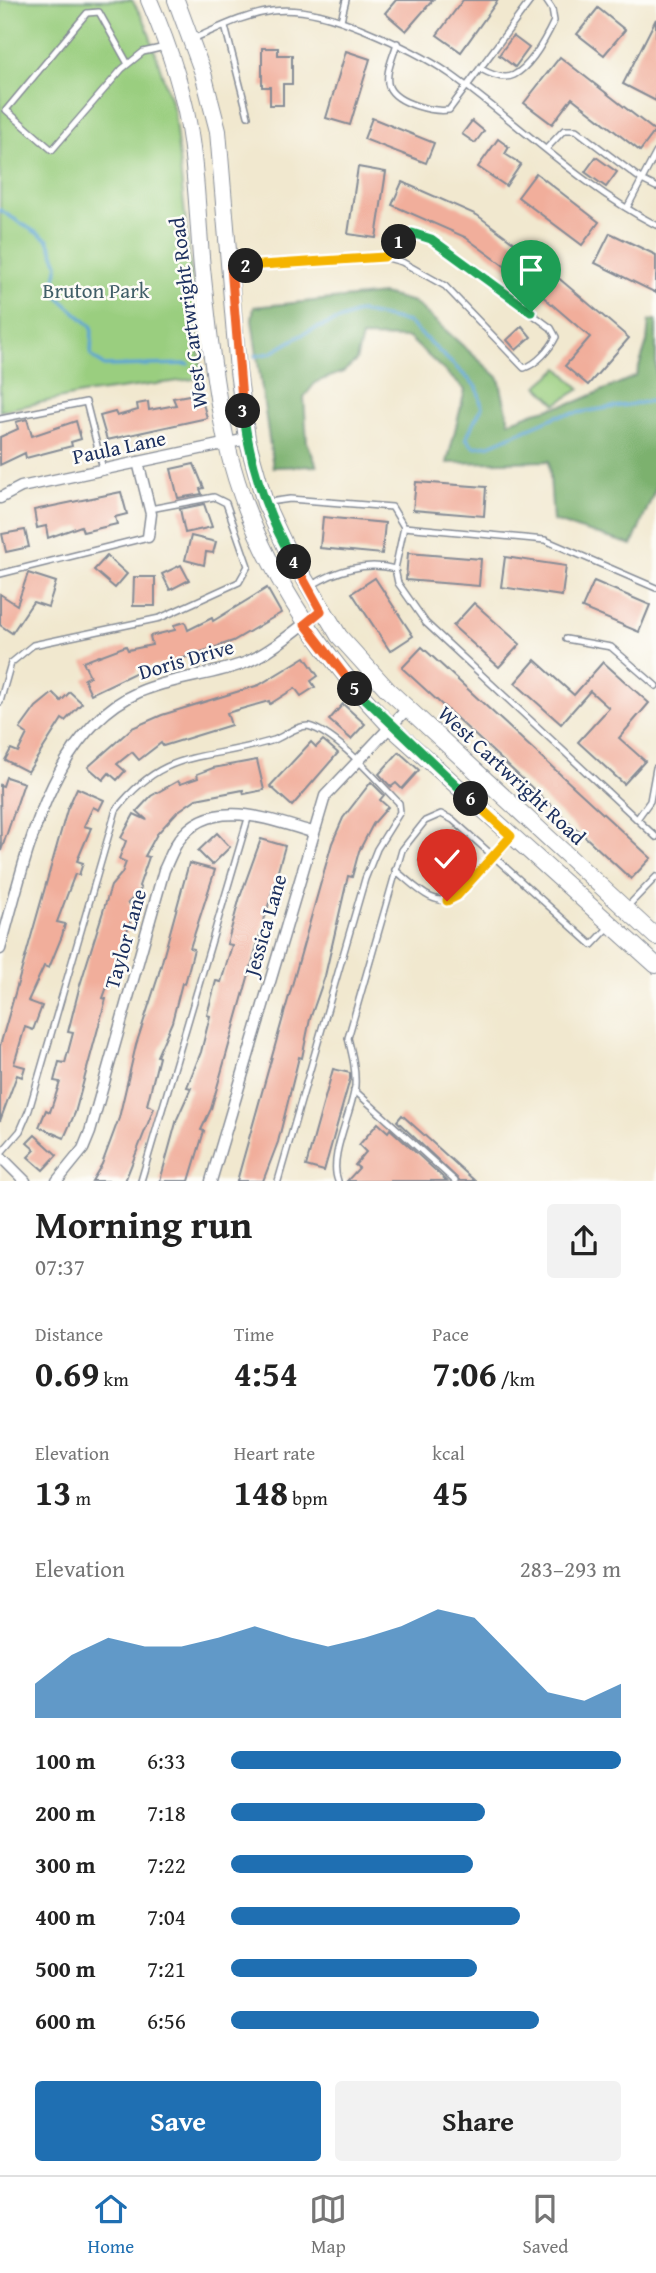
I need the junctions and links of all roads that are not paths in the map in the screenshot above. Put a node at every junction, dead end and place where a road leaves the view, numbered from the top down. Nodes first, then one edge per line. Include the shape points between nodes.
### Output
1 (149, 0) edge
2 (176, 0) edge
3 (346, 0) edge
4 (531, 0) edge
5 (547, 0) edge
6 (341, 20) junction
7 (225, 26) junction
8 (192, 39) junction
9 (397, 43) junction
10 (167, 46) junction
11 (128, 64) junction
12 (481, 69) junction
13 (466, 87) junction
14 (248, 116) dead end
15 (547, 148) junction
16 (656, 153) edge
17 (642, 180) junction
18 (656, 187) edge
19 (627, 208) junction
20 (656, 225) edge
21 (384, 257) junction
22 (231, 267) junction
23 (202, 268) junction
24 (0, 419) edge
25 (247, 439) junction
26 (227, 444) junction
27 (138, 462) junction
28 (103, 469) junction
29 (0, 498) edge
30 (265, 503) junction
31 (150, 509) junction
32 (404, 527) junction
33 (148, 537) joint
34 (396, 569) junction
35 (0, 574) edge
36 (308, 588) junction
37 (656, 588) edge
38 (321, 611) junction
39 (305, 624) junction
40 (566, 639) dead end
41 (656, 686) edge
42 (0, 702) edge
43 (408, 708) junction
44 (390, 726) junction
45 (357, 762) junction
46 (656, 768) edge
47 (249, 814) junction
48 (637, 819) junction
49 (312, 832) junction
50 (511, 836) junction
51 (656, 836) edge
52 (493, 856) junction
53 (395, 870) junction
54 (656, 877) edge
55 (625, 909) junction
56 (610, 926) junction
57 (656, 937) edge
58 (0, 949) edge
59 (656, 965) edge
60 (354, 1090) junction
61 (0, 1155) edge
62 (25, 1181) edge
63 (57, 1181) edge
64 (141, 1181) edge
65 (211, 1181) edge
66 (278, 1181) edge
67 (338, 1181) edge
68 (455, 1181) edge

1 - 10 main road, West Cartwright Road
2 - 8 main road, West Cartwright Road
3 - 6 lane
4 - 12 lane
5 - 12 lane via 554,21 531,57 513,75 501,77
6 - 7 lane via 303,11 274,11 241,17
6 - 9 lane
7 - 8 lane
7 - 14 lane
8 - 10 main road
8 - 22 main road, West Cartwright Road via 218,131
9 - 13 lane
9 - 13 lane via 388,76 389,87 397,96 437,111 449,110
10 - 11 lane via 143,52
10 - 23 main road, West Cartwright Road via 191,139
11 - 11 lane via 52,150 6,110 87,13 99,12
12 - 13 lane
13 - 15 lane
15 - 17 lane via 564,130 576,130
15 - 19 lane
16 - 17 lane
17 - 18 lane
17 - 19 lane
19 - 20 lane
21 - 21 lane via 445,286 524,368 554,342 551,328 431,239 412,233
21 - 22 lane
22 - 23 main road
22 - 25 main road, West Cartwright Road
23 - 26 main road, West Cartwright Road
24 - 28 lane via 86,402
25 - 26 street, Paula Lane
25 - 30 main road, West Cartwright Road
26 - 27 street, Paula Lane
26 - 39 main road, West Cartwright Road via 269,560
27 - 28 street, Paula Lane
27 - 31 street
28 - 29 street, Paula Lane via 21,487
30 - 32 lane via 290,499 392,507
30 - 36 main road, West Cartwright Road
31 - 33 street
31 - 42 lane via 214,497 226,503 248,566 239,582 160,618 33,645 11,663
32 - 34 lane
32 - 37 lane via 545,540
33 - 35 lane
34 - 36 lane via 376,563 328,575
34 - 48 lane via 398,583 426,623
36 - 38 main road, West Cartwright Road
38 - 39 street, Doris Drive
38 - 43 main road, West Cartwright Road
39 - 44 main road, West Cartwright Road via 355,690
39 - 58 street, Doris Drive via 246,662 140,691 96,721 51,786
40 - 41 lane via 611,647
43 - 44 street, Jessica Lane
43 - 55 main road, West Cartwright Road
44 - 45 street, Jessica Lane
44 - 50 main road, West Cartwright Road
45 - 49 street, Jessica Lane via 325,796
45 - 61 lane via 322,731 302,726 276,740 157,769 130,793 111,822 29,1110 20,1131
45 - 66 lane via 399,803 400,812 365,879
46 - 48 lane via 650,801
47 - 49 street, Taylor Lane
47 - 63 street, Taylor Lane via 216,816 193,826 179,840 164,870 90,1132 83,1149
47 - 64 lane
48 - 51 lane
49 - 65 street, Jessica Lane
50 - 52 lane
50 - 56 main road, West Cartwright Road
52 - 53 lane via 447,901 436,901
52 - 53 lane via 453,820 435,814 411,836
52 - 56 lane via 593,945
53 - 60 lane via 348,1038
54 - 55 lane
55 - 56 main road
55 - 57 main road, West Cartwright Road
56 - 59 main road, West Cartwright Road
60 - 67 lane via 335,1164
60 - 68 lane
61 - 62 street

